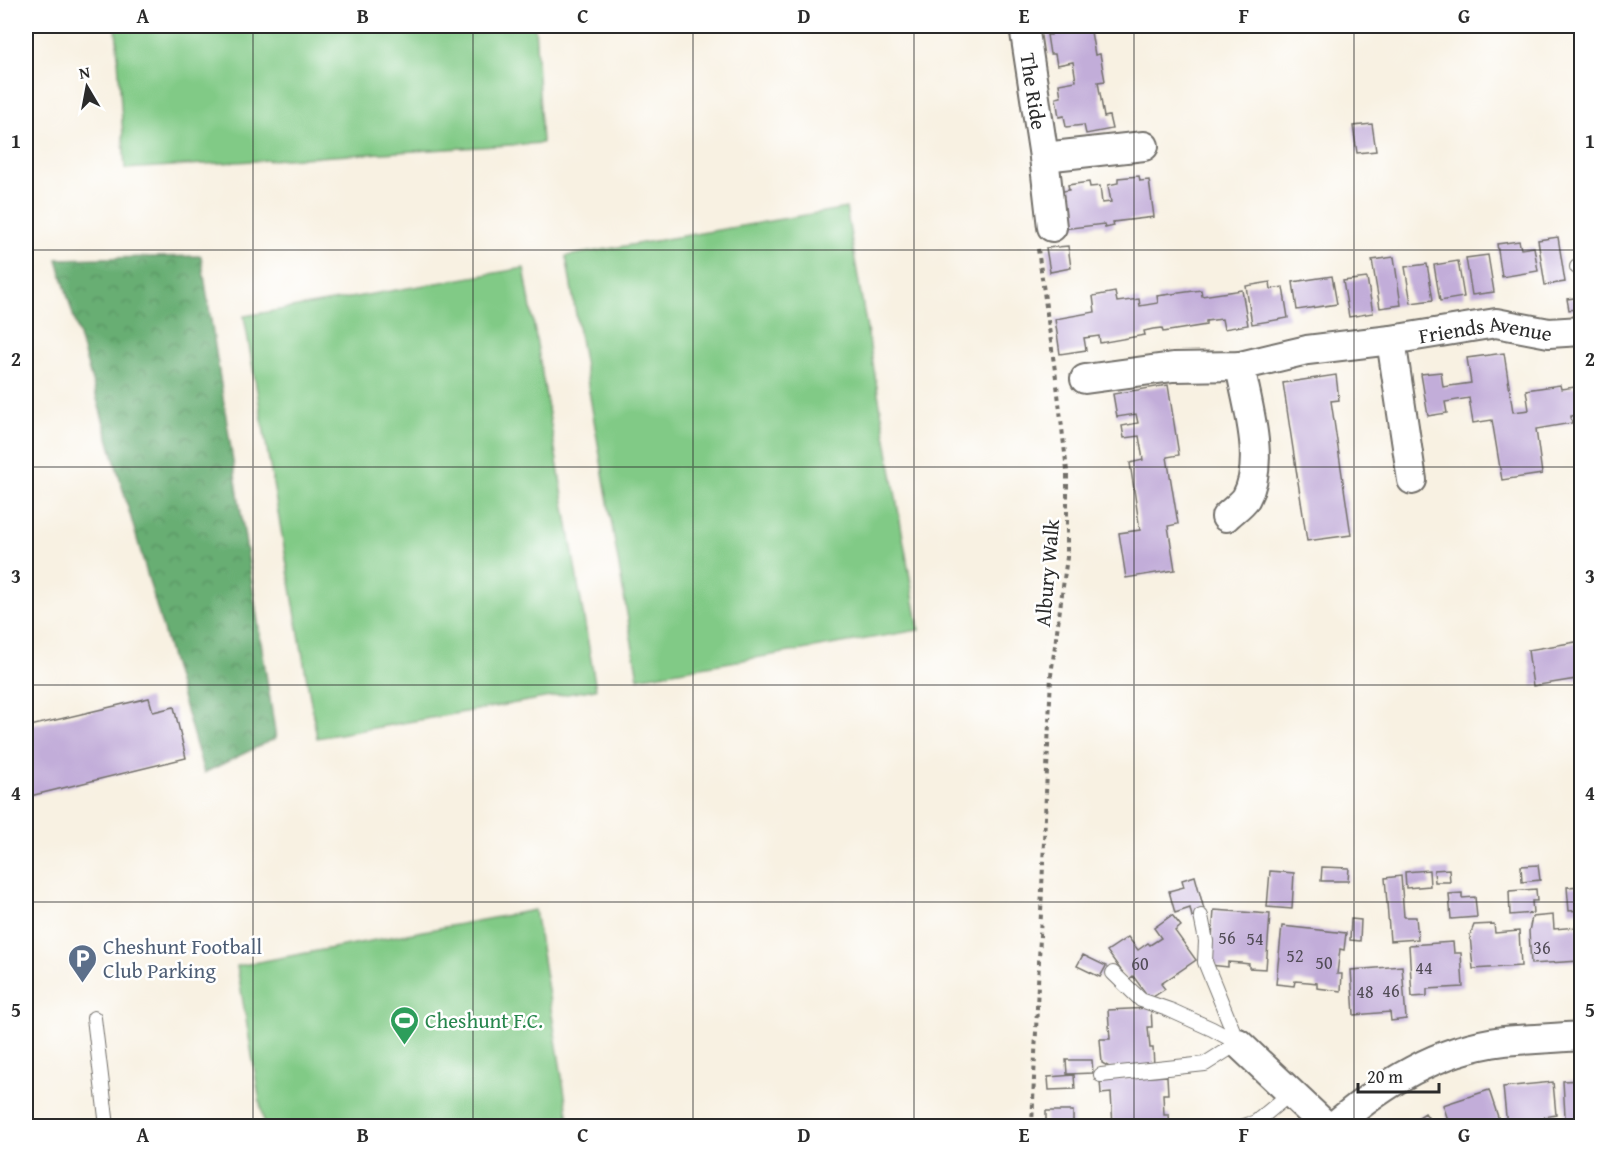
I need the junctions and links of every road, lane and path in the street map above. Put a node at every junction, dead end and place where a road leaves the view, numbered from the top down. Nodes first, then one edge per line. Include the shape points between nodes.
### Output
1 (1024, 26) edge
2 (1144, 146) dead end
3 (1044, 157) junction
4 (1044, 233) joint
5 (1581, 331) edge
6 (1391, 340) junction
7 (1240, 366) junction
8 (1085, 379) dead end
9 (1412, 480) dead end
10 (1226, 517) dead end
11 (1201, 916) dead end
12 (1113, 973) dead end
13 (94, 1018) dead end
14 (1581, 1036) edge
15 (1238, 1043) junction
16 (1101, 1075) dead end
17 (1292, 1092) junction
18 (107, 1126) edge
19 (1032, 1126) edge
20 (1244, 1126) edge
21 (1326, 1126) edge
22 (1334, 1126) edge

1 - 3 street, The Ride
2 - 3 street, The Ride
3 - 4 street, The Ride
4 - 19 path, Albury Walk via 1067,471 1067,556 1051,675
5 - 6 street, Friends Avenue via 1549,333 1496,323
6 - 7 street, Friends Avenue via 1307,350
6 - 9 street, Friends Avenue
7 - 8 street, Friends Avenue via 1173,367
7 - 10 street via 1255,446 1254,467 1252,486 1244,501
11 - 15 lane via 1205,962
12 - 15 lane via 1141,1000
13 - 18 lane
14 - 22 street via 1501,1042 1447,1055 1390,1082
15 - 16 lane via 1204,1064
15 - 17 street
17 - 20 lane via 1256,1122
17 - 21 street

